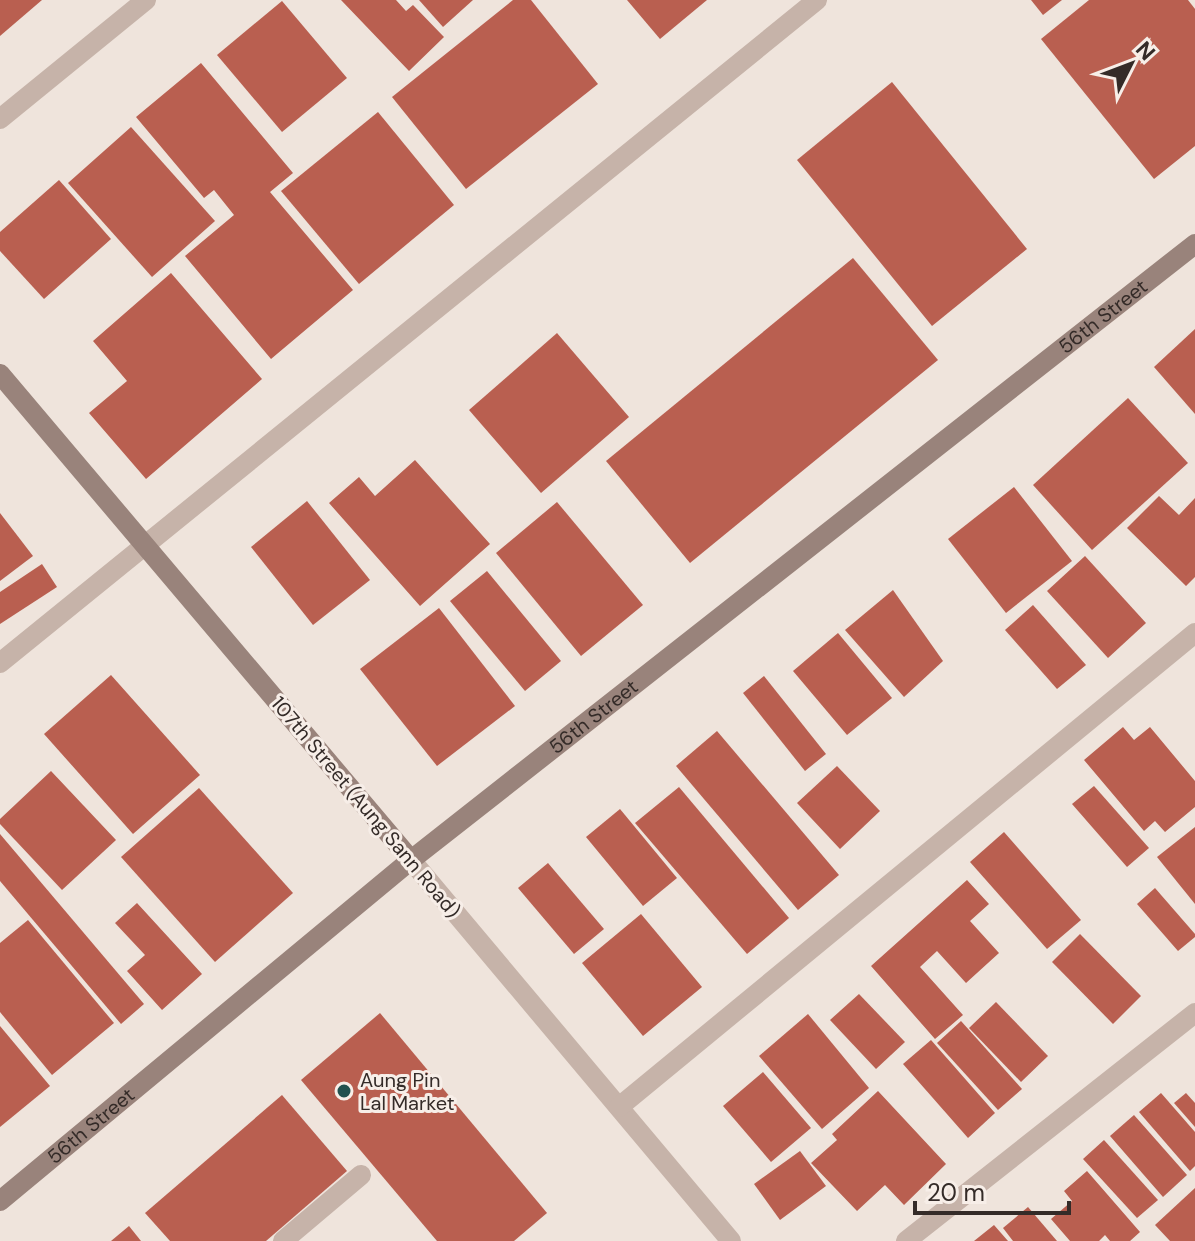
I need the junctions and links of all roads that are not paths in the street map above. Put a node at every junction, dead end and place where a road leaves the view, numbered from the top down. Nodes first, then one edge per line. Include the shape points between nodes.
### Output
1 (146, 0) edge
2 (817, 0) edge
3 (0, 119) edge
4 (1195, 244) edge
5 (0, 374) edge
6 (146, 546) junction
7 (1195, 633) edge
8 (0, 663) edge
9 (411, 860) junction
10 (1195, 1013) edge
11 (619, 1107) junction
12 (361, 1175) dead end
13 (0, 1201) edge
14 (283, 1241) edge
15 (731, 1241) edge
16 (906, 1241) edge

1 - 3 street
2 - 6 street
4 - 9 street, 56th Street
5 - 6 street, 107th Street (Aung Sann Road)
6 - 8 street
6 - 9 street, 107th Street (Aung Sann Road)
7 - 11 street
9 - 11 street, 107th Street (Aung Sann Road)
9 - 13 street, 56th Street
10 - 16 street
11 - 15 street, 107th Street (Aung Sann Road)
12 - 14 street

